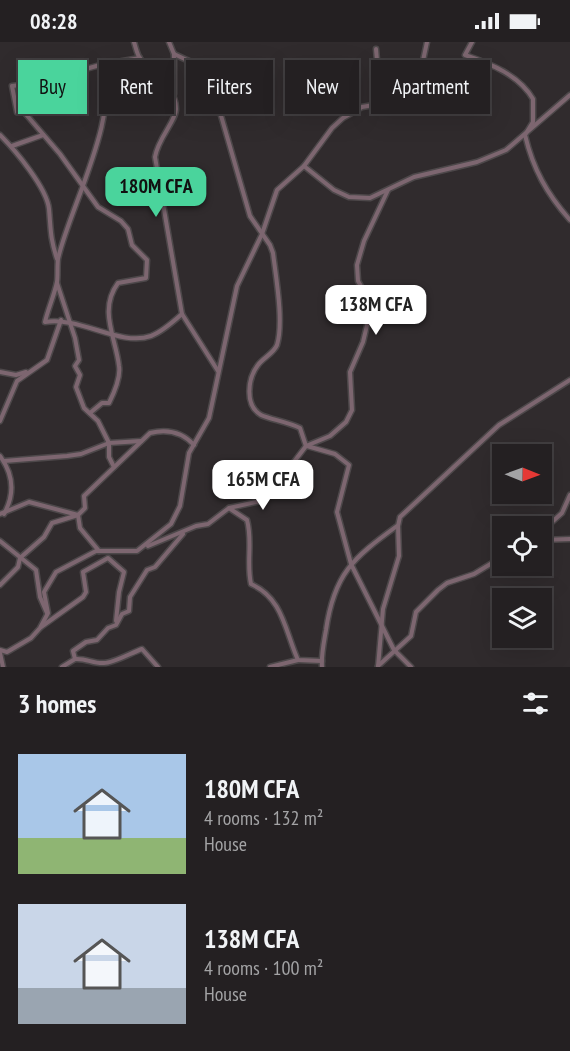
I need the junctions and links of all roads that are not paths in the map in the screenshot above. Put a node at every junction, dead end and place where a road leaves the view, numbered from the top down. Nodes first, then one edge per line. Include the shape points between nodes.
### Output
1 (134, 42) edge
2 (169, 42) edge
3 (427, 42) edge
4 (472, 42) edge
5 (376, 49) dead end
6 (174, 54) junction
7 (140, 58) joint
8 (129, 60) edge
9 (174, 60) edge
10 (377, 60) edge
11 (423, 60) edge
12 (99, 65) edge
13 (570, 95) edge
14 (174, 96) edge
15 (371, 106) edge
16 (102, 114) edge
17 (0, 135) edge
18 (43, 135) junction
19 (525, 135) junction
20 (12, 147) junction
21 (304, 166) junction
22 (83, 186) junction
23 (388, 190) junction
24 (570, 220) edge
25 (262, 234) junction
26 (58, 260) junction
27 (57, 282) junction
28 (182, 314) junction
29 (61, 320) junction
30 (71, 322) junction
31 (111, 332) junction
32 (218, 371) junction
33 (0, 372) edge
34 (27, 372) junction
35 (570, 380) edge
36 (90, 413) junction
37 (0, 421) edge
38 (142, 441) junction
39 (109, 443) junction
40 (194, 445) junction
41 (306, 446) junction
42 (0, 456) edge
43 (3, 461) junction
44 (114, 467) junction
45 (570, 495) edge
46 (229, 508) junction
47 (2, 514) edge
48 (78, 515) junction
49 (552, 522) edge
50 (398, 526) junction
51 (186, 531) junction
52 (570, 539) edge
53 (552, 540) edge
54 (0, 541) edge
55 (145, 548) junction
56 (99, 551) junction
57 (20, 558) junction
58 (492, 563) edge
59 (351, 564) junction
60 (0, 585) edge
61 (48, 613) junction
62 (116, 625) junction
63 (40, 628) junction
64 (382, 629) junction
65 (393, 650) junction
66 (0, 651) edge
67 (75, 659) junction
68 (298, 660) junction
69 (321, 661) junction
70 (3, 667) edge
71 (62, 667) edge
72 (158, 667) edge
73 (270, 667) edge
74 (322, 667) edge
75 (378, 667) edge
76 (411, 667) edge

1 - 7 street
2 - 6 street
3 - 11 street
4 - 19 street via 465,56 486,62 518,80 533,99 532,122
5 - 10 street
6 - 9 street
6 - 25 street via 204,68 209,75 250,216
7 - 8 street
12 - 18 street via 12,86 14,108 24,112
13 - 19 street
14 - 28 street via 175,117 160,138 155,157
15 - 21 street via 337,123
16 - 22 street
17 - 20 street
18 - 20 street
18 - 22 street
19 - 23 street via 506,150 477,162 414,177
19 - 24 street via 538,178
20 - 26 street via 46,196 49,235
21 - 23 street via 349,197 370,198
21 - 25 street via 277,190
22 - 26 street
22 - 31 street via 98,207 121,221 132,245 147,260 146,278 118,284 112,292 108,311
23 - 41 street via 357,265 369,316 351,372 352,410 346,422 330,436
25 - 32 street via 237,286
25 - 41 street via 273,253 278,334 276,347 257,366 249,385 250,401 261,415 300,428
26 - 27 street
27 - 29 street via 45,322
27 - 30 street
28 - 31 street via 152,335 129,338
28 - 32 street
29 - 30 street
29 - 34 street via 47,360
30 - 31 street
30 - 36 street via 79,360 75,366 80,375 76,387
31 - 36 street via 118,378 109,403 102,403
32 - 40 street via 209,418
33 - 34 street
34 - 37 street via 17,381
35 - 50 street via 499,425 407,508
36 - 39 street
38 - 39 street
38 - 40 street via 162,430 183,436
38 - 44 street
39 - 43 street via 81,454
39 - 44 street
40 - 55 street via 186,462 178,514
41 - 46 street via 270,496
41 - 59 street via 335,454 349,465 337,512
42 - 43 street
43 - 47 street via 13,489 12,499
44 - 48 street via 84,496 85,508
45 - 49 street via 562,513
46 - 51 street via 208,524
46 - 68 street via 247,520 251,584 265,590 278,607
47 - 48 street via 29,502
48 - 56 street via 80,528
48 - 57 street via 52,523 44,537
50 - 59 street
50 - 64 street via 399,556 383,609
51 - 55 street
51 - 62 street via 155,567 147,570 130,597 129,610
52 - 53 street
54 - 57 street
55 - 56 street
56 - 61 street via 56,572 44,592
57 - 60 street via 18,567
57 - 61 street via 36,570 40,597
58 - 65 street via 438,590 416,612 411,636
59 - 64 street
59 - 69 street via 332,598
61 - 63 street
62 - 63 street via 124,572 108,558 83,572 83,597
62 - 67 street via 97,640 73,651
63 - 66 street via 19,646
64 - 65 street
64 - 75 street
65 - 75 street
65 - 76 street
66 - 70 street
67 - 71 street
67 - 72 street via 109,663 142,649
68 - 69 street
68 - 73 street
69 - 74 street

